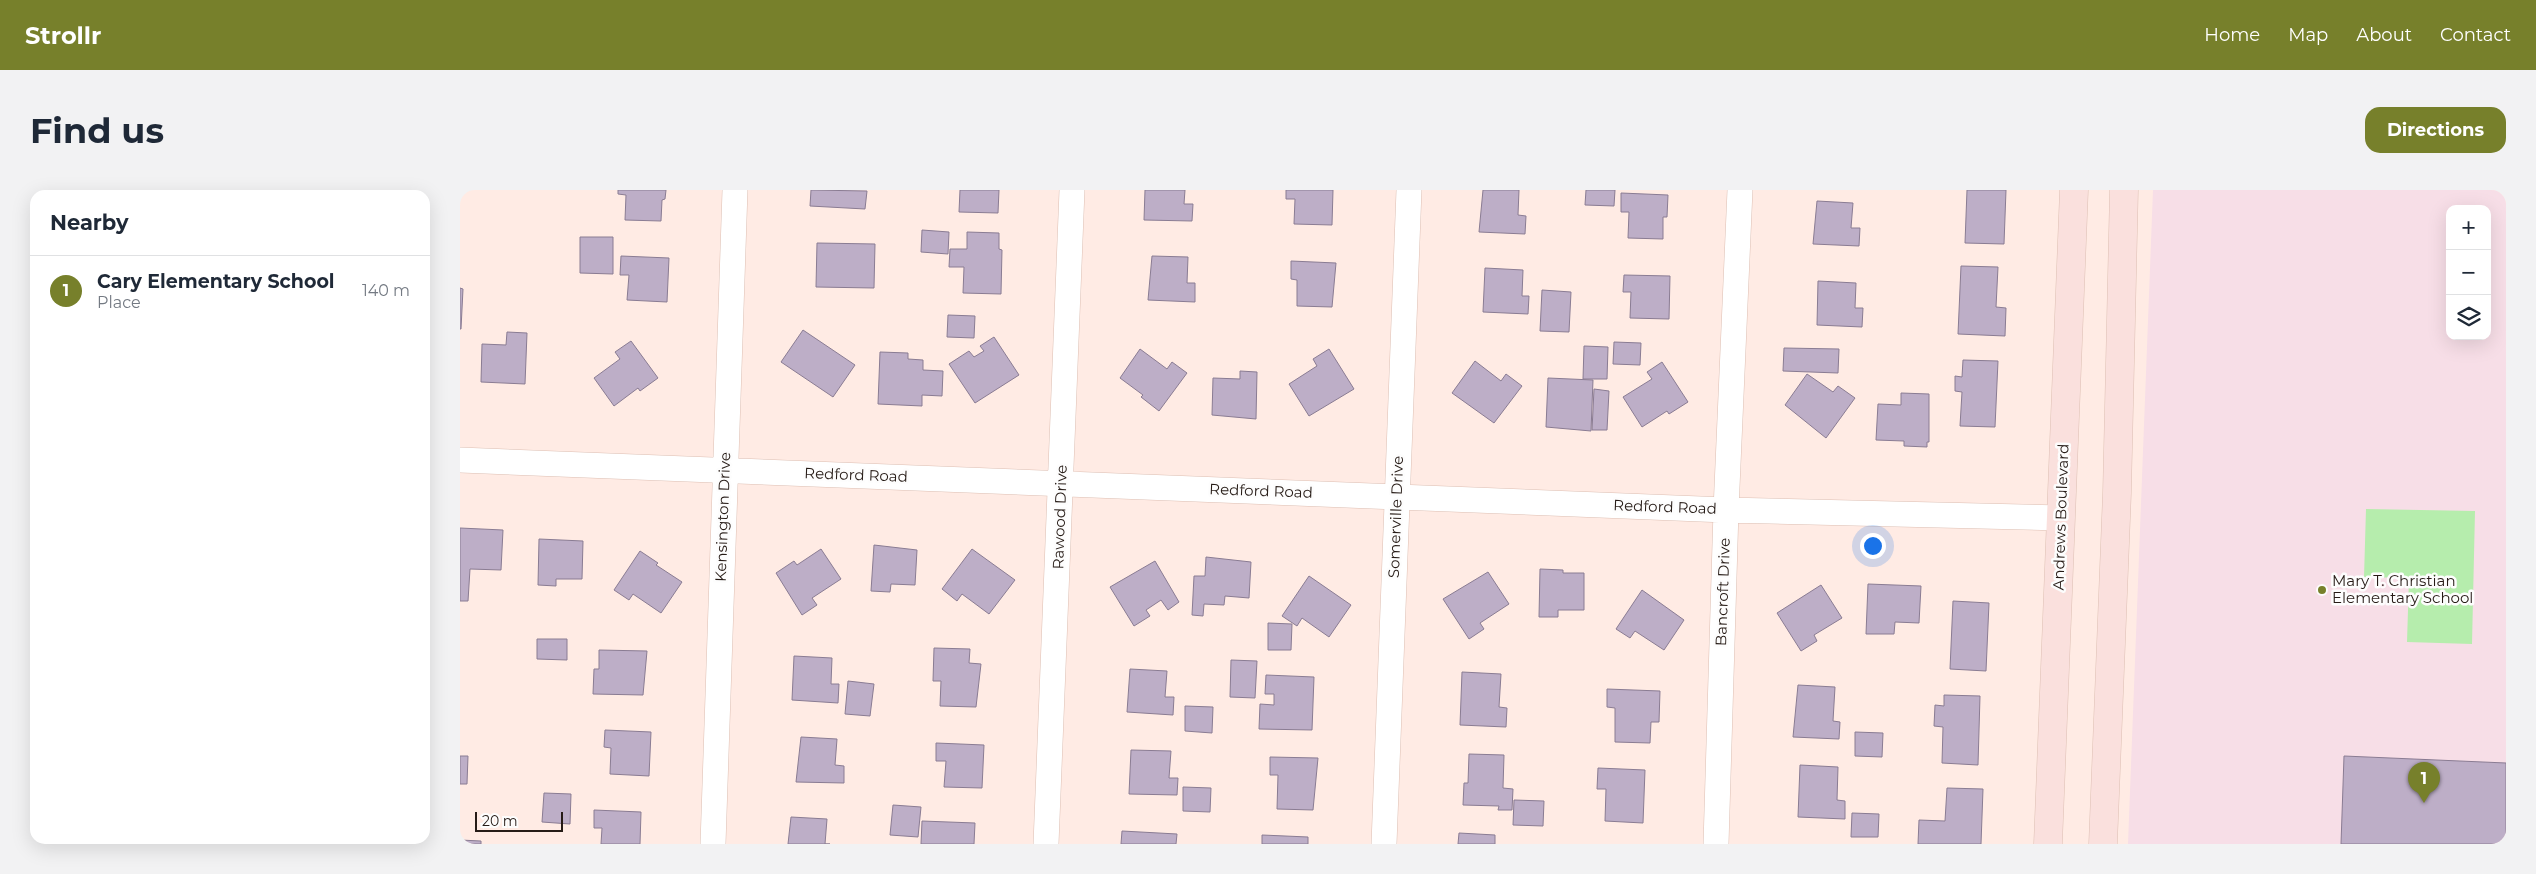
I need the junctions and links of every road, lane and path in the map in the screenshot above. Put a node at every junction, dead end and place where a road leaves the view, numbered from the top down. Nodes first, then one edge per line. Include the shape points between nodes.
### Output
1 (735, 190) edge
2 (1072, 190) edge
3 (1409, 190) edge
4 (1740, 190) edge
5 (2074, 190) edge
6 (2124, 190) edge
7 (460, 460) edge
8 (724, 470) junction
9 (1061, 483) junction
10 (1396, 496) junction
11 (1726, 510) junction
12 (2061, 518) junction
13 (713, 844) edge
14 (1046, 844) edge
15 (1384, 844) edge
16 (1716, 844) edge
17 (2048, 844) edge
18 (2103, 844) edge

1 - 8 street, Kensington Drive
2 - 9 street, Rawood Drive
3 - 10 street, Somerville Drive
4 - 11 street, Bancroft Drive
5 - 12 street, Andrews Boulevard
6 - 18 street via 2117,489
7 - 8 street, Redford Road
8 - 9 street, Redford Road
8 - 13 street, Kensington Drive
9 - 10 street, Redford Road
9 - 14 street, Rawood Drive
10 - 11 street, Redford Road
10 - 15 street, Somerville Drive
11 - 12 street, Redford Road
11 - 16 street, Bancroft Drive
12 - 17 street, Andrews Boulevard

